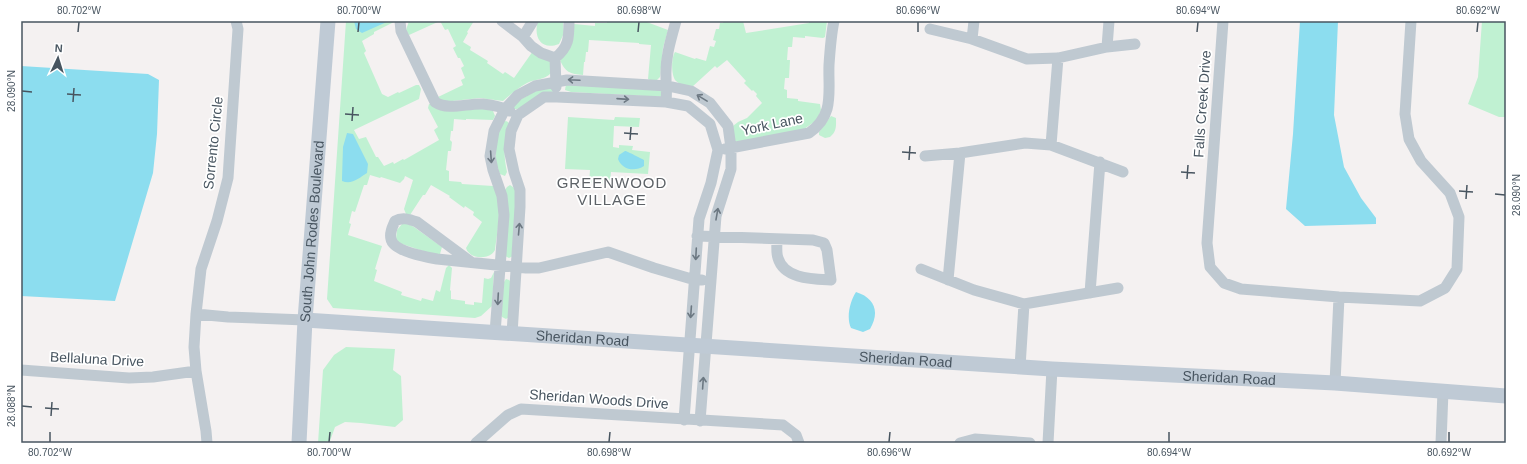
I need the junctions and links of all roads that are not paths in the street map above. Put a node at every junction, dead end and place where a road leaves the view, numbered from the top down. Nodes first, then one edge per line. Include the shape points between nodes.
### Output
1 (236, 21) edge
2 (328, 21) edge
3 (400, 21) edge
4 (502, 21) edge
5 (533, 21) edge
6 (569, 21) edge
7 (676, 21) edge
8 (834, 21) edge
9 (974, 21) edge
10 (1109, 21) edge
11 (1223, 21) edge
12 (1410, 21) edge
13 (930, 29) dead end
14 (523, 37) junction
15 (972, 39) junction
16 (1135, 44) dead end
17 (1107, 47) junction
18 (555, 58) junction
19 (1058, 58) junction
20 (556, 81) junction
21 (668, 86) junction
22 (557, 97) junction
23 (666, 102) junction
24 (505, 109) junction
25 (518, 115) junction
26 (1051, 145) junction
27 (731, 148) junction
28 (718, 150) junction
29 (960, 153) junction
30 (925, 156) dead end
31 (1100, 162) junction
32 (1123, 172) dead end
33 (516, 179) junction
34 (498, 185) junction
35 (697, 236) junction
36 (714, 236) junction
37 (777, 239) junction
38 (471, 262) junction
39 (499, 265) junction
40 (516, 268) junction
41 (921, 269) dead end
42 (695, 280) junction
43 (948, 280) junction
44 (711, 281) junction
45 (1118, 288) dead end
46 (1090, 293) junction
47 (1339, 297) junction
48 (1024, 304) junction
49 (196, 314) junction
50 (305, 320) junction
51 (495, 333) junction
52 (512, 334) junction
53 (688, 345) junction
54 (706, 346) junction
55 (1020, 367) junction
56 (1052, 369) junction
57 (21, 370) edge
58 (196, 371) junction
59 (1335, 383) junction
60 (1443, 391) junction
61 (1506, 396) edge
62 (684, 420) junction
63 (700, 421) junction
64 (206, 443) edge
65 (299, 443) edge
66 (476, 443) edge
67 (799, 443) edge
68 (960, 443) edge
69 (1030, 443) edge
70 (1048, 443) edge
71 (1441, 443) edge

1 - 49 street, Sorrento Circle via 238,29 228,178 201,269
2 - 50 street, South John Rodes Boulevard
3 - 24 street via 401,31 435,102 442,107 482,104
4 - 14 street
5 - 14 street
6 - 18 street via 567,46
7 - 21 street via 669,44 666,76
8 - 27 street, York Lane via 829,65 830,96 828,108 817,127 809,133
9 - 15 street
10 - 17 street
11 - 47 street, Falls Creek Drive via 1207,243 1210,267 1224,283 1241,289
12 - 47 street, Falls Creek Drive via 1405,114 1409,138 1421,161 1450,193 1459,217 1457,269 1445,288 1420,301
13 - 15 street
14 - 18 street via 541,53
15 - 19 street via 1027,58
16 - 17 street
17 - 19 street
18 - 20 street
19 - 26 street
21 -> 20 street
20 - 22 street
20 - 24 street via 536,86 518,95
21 - 23 street
27 -> 21 street via 728,126 710,103 691,91
22 -> 23 street
22 - 25 street via 544,97
23 - 28 street via 688,106 710,124
24 - 25 street
24 -> 34 street via 495,126 491,140 490,156
25 - 33 street via 511,131 509,149
26 - 29 street via 1025,143
26 - 31 street
27 - 28 street, York Lane
36 -> 27 street via 718,210 730,169
28 - 35 street, Sheridan Woods Drive via 699,219
29 - 30 street
29 - 43 street
31 - 32 street
31 - 46 street
33 - 34 street
40 -> 33 street via 520,207 520,190
34 - 39 street via 504,215
35 - 36 street
35 -> 42 street, Sheridan Woods Drive
36 - 37 street
36 - 44 street
37 - 37 street via 813,240 824,243 830,280 808,278 789,272 781,266 777,258
38 - 38 street via 424,257 398,248 393,244 390,232 395,221 406,218 417,222
38 - 39 street
39 - 40 street
39 -> 51 street
40 - 42 street via 539,268 608,252
40 - 52 street
41 - 43 street
42 - 44 street
42 -> 53 street, Sheridan Woods Drive
43 - 48 street
44 - 54 street
45 - 46 street
46 - 48 street
47 - 59 street
48 - 55 street
49 - 50 street
49 - 58 street, Sorrento Circle
50 - 51 street, Sheridan Road
50 - 65 street, South John Rodes Boulevard
51 - 52 street, Sheridan Road
52 - 53 street, Sheridan Road
53 - 54 street, Sheridan Road
53 - 62 street, Sheridan Woods Drive
54 - 55 street, Sheridan Road
63 -> 54 street
55 - 56 street, Sheridan Road
56 - 59 street, Sheridan Road
56 - 70 street
57 - 58 street, Bellaluna Drive via 129,378
58 - 64 street, Sorrento Circle
59 - 60 street, Sheridan Road
60 - 61 street, Sheridan Road
60 - 71 street
62 - 63 street, Sheridan Woods Drive
62 - 66 street, Sheridan Woods Drive via 521,410 508,415
63 - 67 street, Sheridan Woods Drive via 783,425 796,435
68 - 69 street via 975,439

